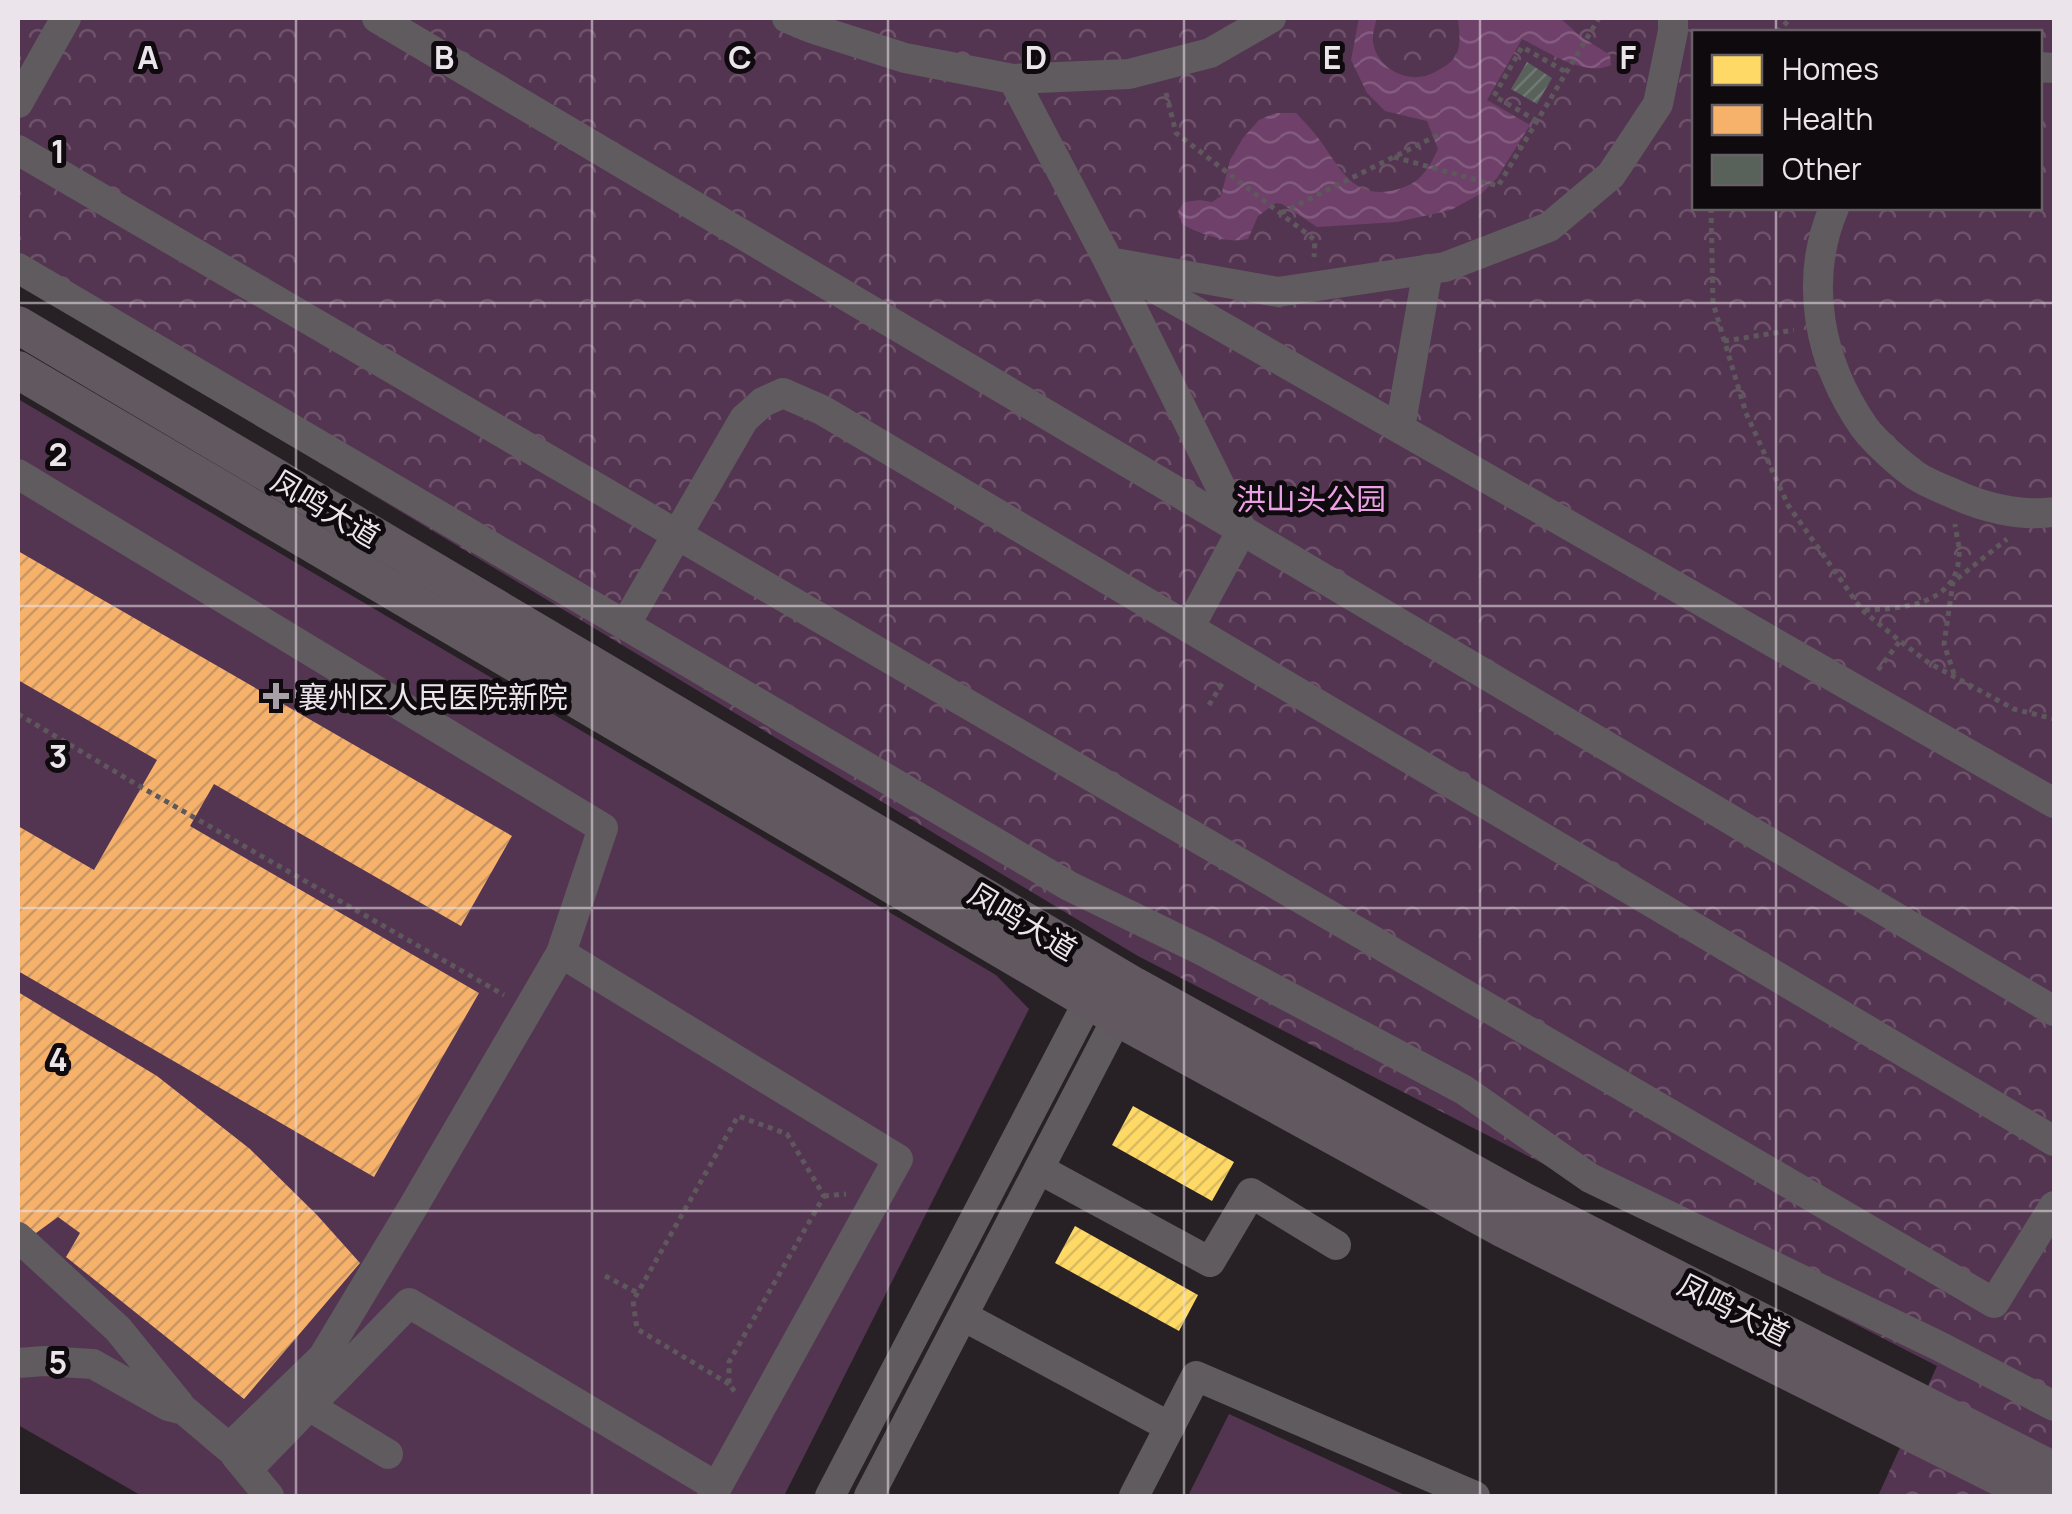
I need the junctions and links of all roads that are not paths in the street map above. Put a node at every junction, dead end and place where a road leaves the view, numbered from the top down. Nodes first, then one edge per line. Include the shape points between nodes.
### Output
1 (66, 18) edge
2 (377, 18) edge
3 (786, 18) edge
4 (1271, 18) edge
5 (1673, 18) edge
6 (1013, 79) junction
7 (22, 94) edge
8 (18, 150) edge
9 (1833, 210) edge
10 (1109, 262) junction
11 (18, 268) edge
12 (1428, 269) junction
13 (18, 325) edge
14 (18, 370) edge
15 (1400, 428) junction
16 (18, 474) edge
17 (2046, 513) edge
18 (1242, 530) junction
19 (625, 625) junction
20 (1189, 628) junction
21 (2054, 803) edge
22 (561, 953) junction
23 (1111, 993) junction
24 (2054, 1011) edge
25 (2054, 1142) edge
26 (1039, 1169) junction
27 (2054, 1206) edge
28 (18, 1238) edge
29 (1336, 1245) dead end
30 (963, 1316) junction
31 (18, 1363) edge
32 (309, 1406) junction
33 (2054, 1406) edge
34 (184, 1410) junction
35 (1908, 1414) junction
36 (1170, 1428) junction
37 (388, 1454) dead end
38 (238, 1459) junction
39 (2054, 1471) edge
40 (714, 1492) edge
41 (269, 1496) edge
42 (830, 1496) edge
43 (869, 1496) edge
44 (1134, 1496) edge
45 (1476, 1496) edge
46 (2038, 1496) edge

1 - 7 street
2 - 18 street
3 - 6 street via 905,58
4 - 6 street via 1210,53 1129,74
5 - 12 street via 1658,104 1611,175 1549,228
6 - 10 street
8 - 27 street via 1994,1304
9 - 17 street via 1823,234 1816,302 1831,370 1866,430 1917,477 1975,504
10 - 12 street via 1278,292
10 - 15 street
10 - 18 street
11 - 19 street
12 - 15 street
13 - 23 main road, 凤鸣大道
14 - 23 main road, 凤鸣大道
15 - 21 street
16 - 22 street via 603,828
18 - 20 street
18 - 24 street
19 - 20 street via 744,419 784,392
19 - 33 street via 1069,886 1464,1090 1590,1178
20 - 25 street
22 - 38 street via 323,1356
22 - 40 street via 898,1159
23 - 26 street
23 - 35 main road, 凤鸣大道 via 1520,1200
23 - 42 street
26 - 29 street via 1210,1262 1251,1193
26 - 30 street
28 - 34 street via 118,1329
30 - 36 street
30 - 43 street
31 - 34 street via 93,1364
32 - 37 street
32 - 38 street
32 - 40 street via 409,1303
34 - 38 street
35 - 39 main road, 凤鸣大道
35 - 46 main road, 凤鸣大道
36 - 44 street
36 - 45 street via 1196,1376
38 - 41 street

